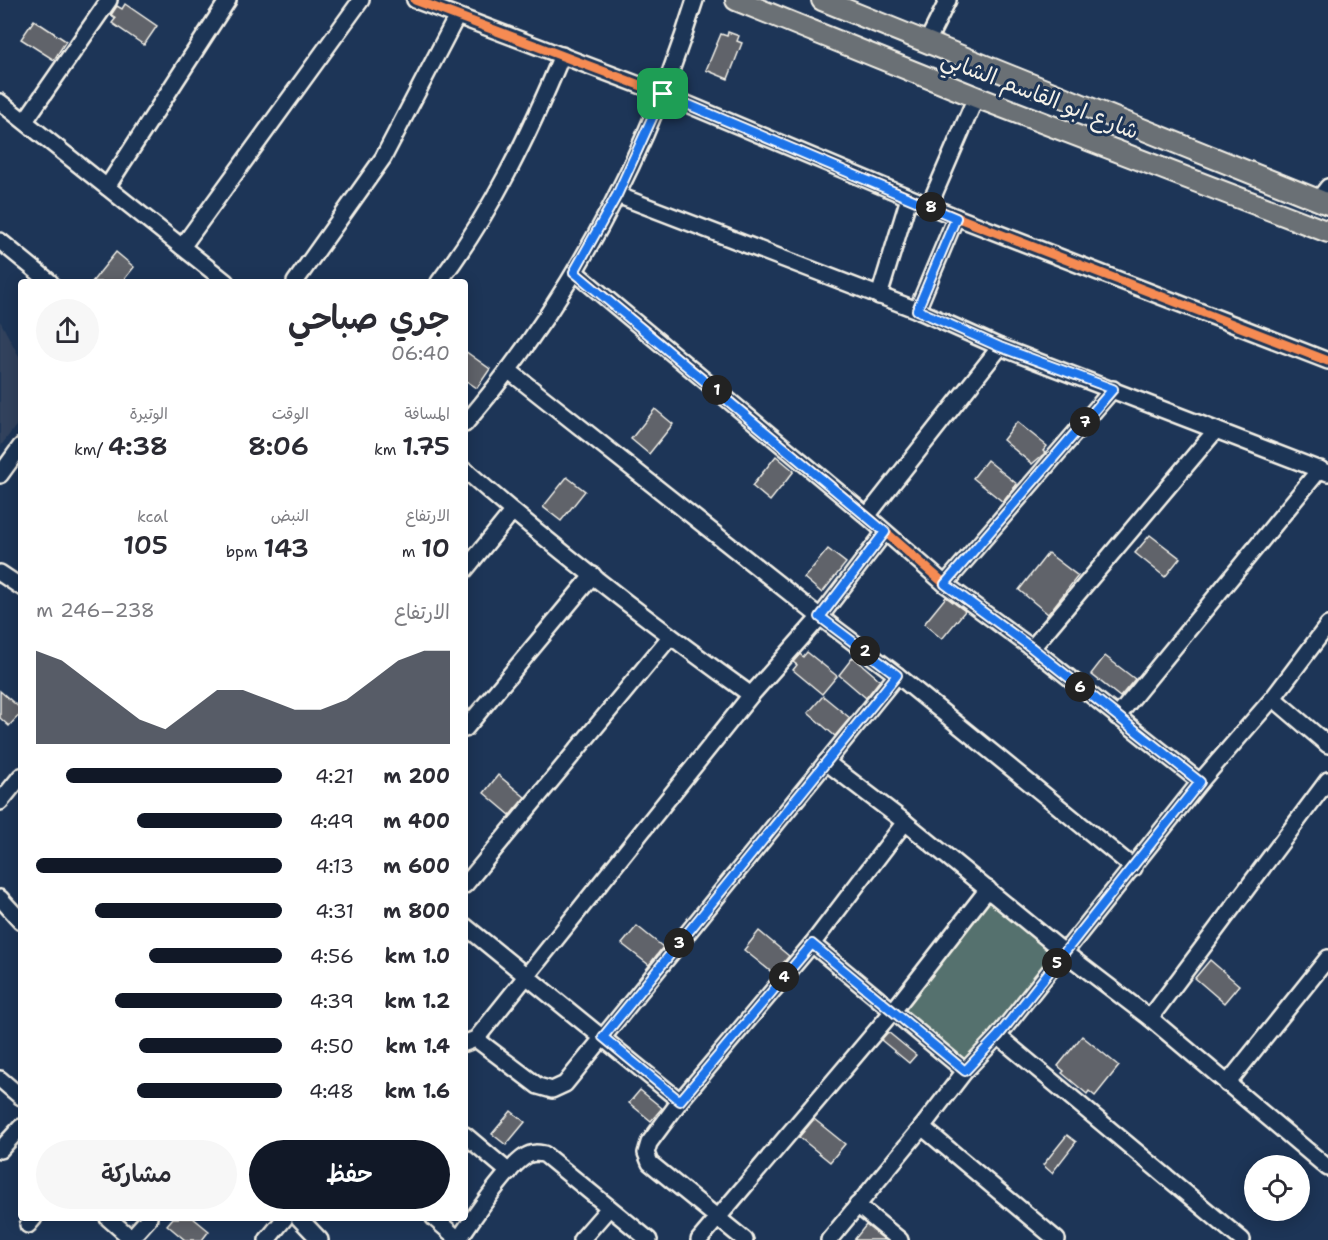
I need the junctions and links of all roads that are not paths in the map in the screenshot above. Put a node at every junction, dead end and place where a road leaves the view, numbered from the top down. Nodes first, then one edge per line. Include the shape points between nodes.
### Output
1 (109, 0) edge
2 (228, 0) edge
3 (361, 0) edge
4 (415, 0) edge
5 (695, 0) edge
6 (736, 0) edge
7 (822, 0) edge
8 (948, 0) edge
9 (860, 15) junction
10 (457, 16) junction
11 (927, 42) junction
12 (849, 45) junction
13 (562, 55) junction
14 (663, 94) junction
15 (976, 97) junction
16 (0, 102) edge
17 (25, 121) junction
18 (107, 187) junction
19 (617, 195) junction
20 (1325, 197) edge
21 (909, 198) junction
22 (929, 206) junction
23 (956, 218) junction
24 (1328, 232) edge
25 (0, 241) edge
26 (182, 247) junction
27 (574, 272) junction
28 (46, 279) edge
29 (222, 279) edge
30 (297, 279) edge
31 (441, 279) edge
32 (879, 296) junction
33 (917, 310) junction
34 (1000, 347) junction
35 (1328, 361) edge
36 (508, 370) junction
37 (1113, 389) junction
38 (468, 419) edge
39 (1216, 430) junction
40 (18, 450) edge
41 (1324, 471) edge
42 (468, 473) edge
43 (0, 475) edge
44 (512, 512) junction
45 (867, 516) junction
46 (885, 532) junction
47 (468, 566) edge
48 (0, 573) edge
49 (593, 575) junction
50 (945, 584) junction
51 (18, 585) edge
52 (820, 617) junction
53 (1328, 625) edge
54 (670, 637) junction
55 (1032, 648) junction
56 (897, 675) junction
57 (751, 695) junction
58 (1273, 698) junction
59 (1117, 717) junction
60 (468, 725) edge
61 (1328, 745) edge
62 (826, 762) junction
63 (18, 780) edge
64 (1328, 780) edge
65 (1200, 782) junction
66 (0, 802) edge
67 (905, 822) junction
68 (1134, 868) junction
69 (468, 881) edge
70 (988, 889) junction
71 (0, 898) edge
72 (18, 918) edge
73 (468, 928) edge
74 (812, 944) junction
75 (1065, 953) junction
76 (1328, 958) edge
77 (528, 975) junction
78 (893, 1011) junction
79 (1150, 1018) junction
80 (998, 1036) junction
81 (603, 1037) junction
82 (471, 1041) edge
83 (965, 1071) junction
84 (0, 1079) edge
85 (1227, 1084) junction
86 (18, 1094) edge
87 (680, 1101) junction
88 (922, 1127) junction
89 (18, 1136) edge
90 (468, 1138) edge
91 (0, 1150) edge
92 (1328, 1168) edge
93 (509, 1172) junction
94 (857, 1206) junction
95 (609, 1208) junction
96 (717, 1217) junction
97 (111, 1221) edge
98 (147, 1221) edge
99 (283, 1221) edge
100 (302, 1221) edge
101 (437, 1221) edge
102 (132, 1239) edge
103 (267, 1240) edge
104 (320, 1240) edge
105 (458, 1240) edge
106 (581, 1240) edge
107 (650, 1240) edge
108 (699, 1240) edge
109 (745, 1240) edge
110 (829, 1240) edge
111 (900, 1240) edge
112 (1057, 1240) edge
113 (1242, 1240) edge

1 - 17 street
2 - 18 street
3 - 26 street
4 - 10 street
5 - 14 street
6 - 12 main road, شارع ابو القاسم الشابي
7 - 9 main road, شارع ابو القاسم الشابي
8 - 11 street
9 - 11 main road, شارع ابو القاسم الشابي
9 - 12 main road
10 - 13 street
10 - 30 street via 383,158
11 - 20 main road, شارع ابو القاسم الشابي
12 - 15 main road, شارع ابو القاسم الشابي
13 - 14 street
13 - 31 street via 500,186
14 - 19 street
14 - 21 street
15 - 22 street
15 - 24 main road, شارع ابو القاسم الشابي
16 - 17 street
17 - 18 street
18 - 26 street
19 - 27 street
19 - 32 street
21 - 22 street
21 - 32 street
22 - 23 street
23 - 33 street
23 - 35 street
25 - 28 street
26 - 29 street
27 - 36 street
27 - 45 street
32 - 33 street
33 - 34 street
34 - 37 street
34 - 45 street
36 - 38 street
36 - 52 street
37 - 39 street
37 - 50 street
39 - 41 street
39 - 55 street
40 - 43 street
41 - 59 street
42 - 44 street
44 - 47 street
44 - 49 street
45 - 46 street
46 - 50 street
46 - 52 street
48 - 51 street
49 - 54 street
49 - 60 street
50 - 55 street
52 - 56 street
52 - 57 street
53 - 58 street
54 - 57 street
54 - 69 street
55 - 59 street
56 - 62 street
56 - 68 street
57 - 77 street
58 - 61 street
58 - 65 street
59 - 65 street
62 - 67 street
62 - 81 street
63 - 66 street
64 - 79 street
65 - 68 street
67 - 70 street
67 - 74 street
68 - 75 street
70 - 75 street
70 - 78 street
71 - 72 street
73 - 77 street
74 - 78 street
74 - 87 street
75 - 79 street
75 - 80 street
76 - 85 street
77 - 81 street
77 - 82 street
78 - 83 street
78 - 96 street
79 - 85 street
80 - 83 street
80 - 113 street
81 - 82 street via 565,1084 552,1090 538,1086
81 - 87 street
83 - 88 street
84 - 86 street
85 - 92 street
87 - 96 street via 646,1153 650,1163
88 - 94 street
88 - 112 street
89 - 91 street
90 - 93 street
93 - 95 street via 526,1156 544,1154
93 - 105 street
94 - 110 street
94 - 111 street
95 - 106 street
95 - 107 street
96 - 108 street
96 - 109 street
97 - 102 street
98 - 102 street
99 - 103 street
100 - 104 street
101 - 105 street

